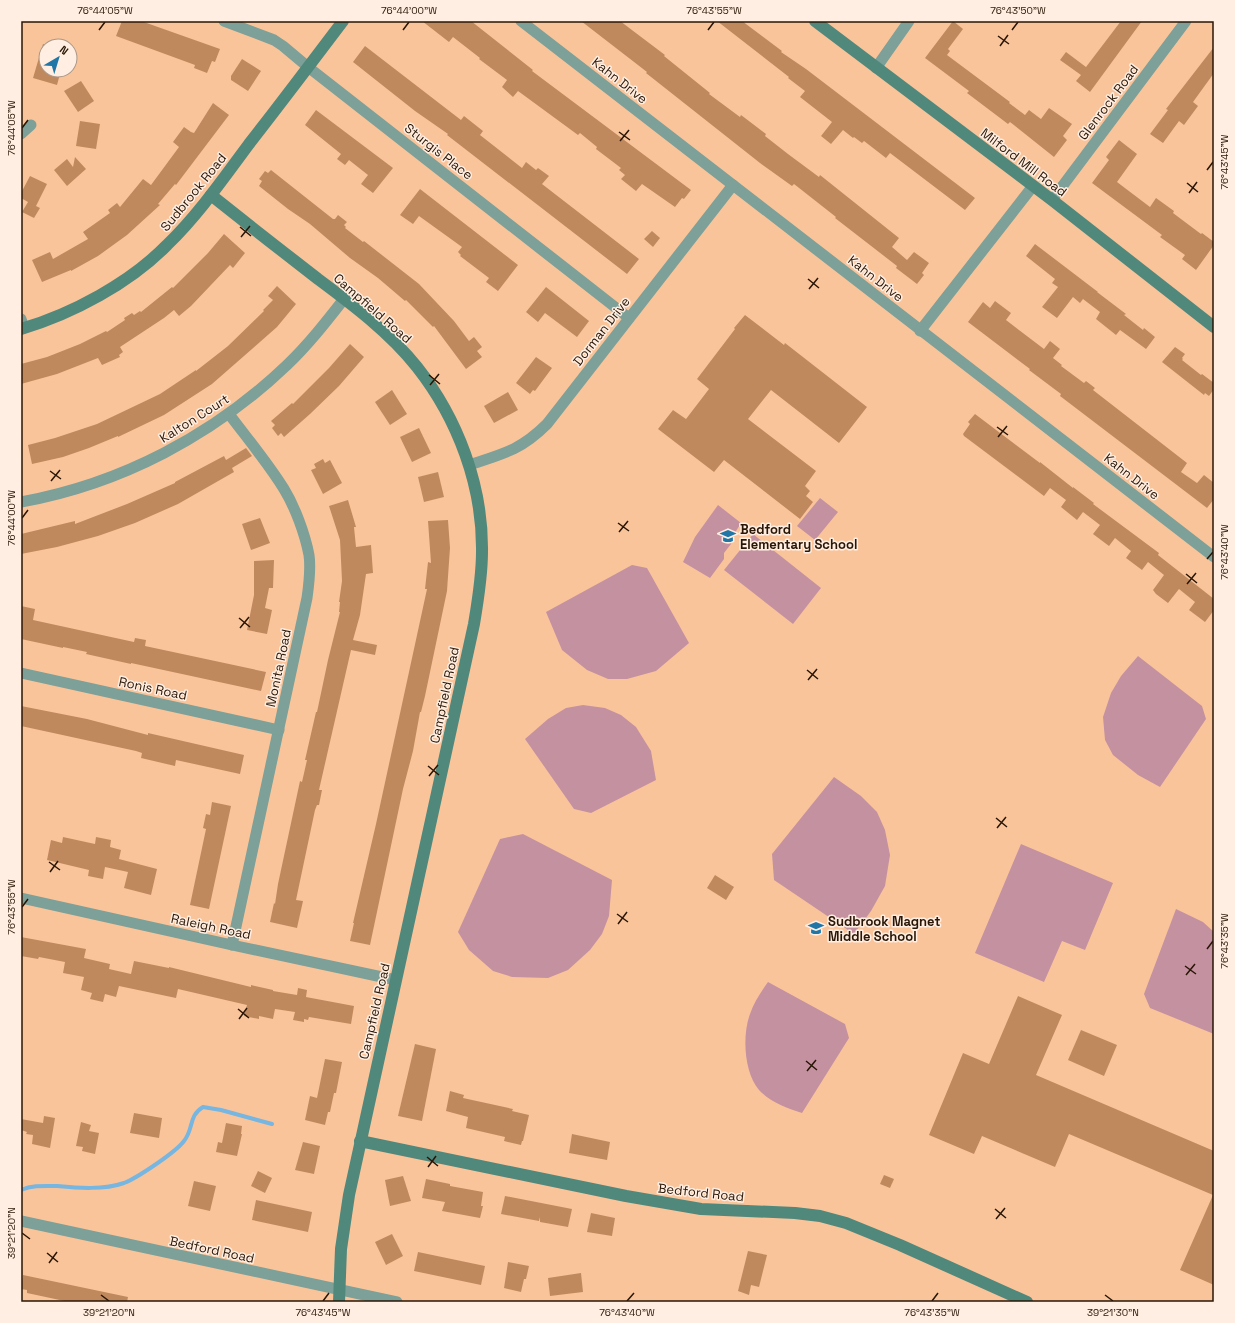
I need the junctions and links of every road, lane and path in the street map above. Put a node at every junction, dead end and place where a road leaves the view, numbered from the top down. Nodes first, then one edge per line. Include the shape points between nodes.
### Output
1 (224, 21) edge
2 (343, 21) edge
3 (521, 21) edge
4 (815, 21) edge
5 (909, 21) edge
6 (1186, 21) edge
7 (308, 67) junction
8 (876, 68) junction
9 (31, 125) dead end
10 (21, 134) edge
11 (733, 185) junction
12 (1033, 186) junction
13 (211, 195) junction
14 (1052, 200) junction
15 (344, 299) junction
16 (629, 318) junction
17 (22, 325) edge
18 (1214, 327) edge
19 (920, 330) junction
20 (230, 414) junction
21 (469, 465) junction
22 (21, 502) edge
23 (1214, 557) edge
24 (21, 673) edge
25 (279, 730) junction
26 (21, 898) edge
27 (232, 946) junction
28 (396, 980) junction
29 (360, 1141) junction
30 (21, 1221) edge
31 (339, 1296) edge
32 (1014, 1300) edge
33 (397, 1302) edge
34 (1027, 1302) edge

1 - 7 street, Sturgis Place via 274,40
2 - 7 street, Sudbrook Road
3 - 11 street, Kahn Drive
4 - 8 street, Milford Mill Road
5 - 8 street
6 - 14 street, Glenrock Road
7 - 13 street, Sudbrook Road
7 - 16 street, Sturgis Place
8 - 12 street, Milford Mill Road
9 - 10 street
11 - 16 street, Dorman Drive
11 - 19 street, Kahn Drive
12 - 14 street, Milford Mill Road
12 - 19 street
13 - 15 street, Campfield Road
13 - 17 street, Sudbrook Road via 167,246 129,276 85,304 54,317
14 - 18 street, Milford Mill Road
15 - 20 street, Kalton Court via 288,365
15 - 21 street, Campfield Road via 388,336 417,367 438,396
16 - 21 street, Dorman Drive via 536,435 510,451
19 - 23 street, Kahn Drive
20 - 22 street, Kalton Court via 171,450 132,468 67,492
20 - 25 street, Monita Road via 284,489 295,512 309,556 307,598
21 - 28 street, Campfield Road via 479,510 482,552 480,588
24 - 25 street, Ronis Road
25 - 27 street, Monita Road
26 - 27 street, Raleigh Road
27 - 28 street, Raleigh Road
28 - 29 street, Campfield Road
29 - 31 street, Campfield Road via 344,1223
29 - 32 street, Bedford Road via 701,1209 820,1216 846,1223 893,1242
30 - 31 street, Bedford Road
31 - 33 street, Bedford Road
32 - 34 street, Bedford Road

